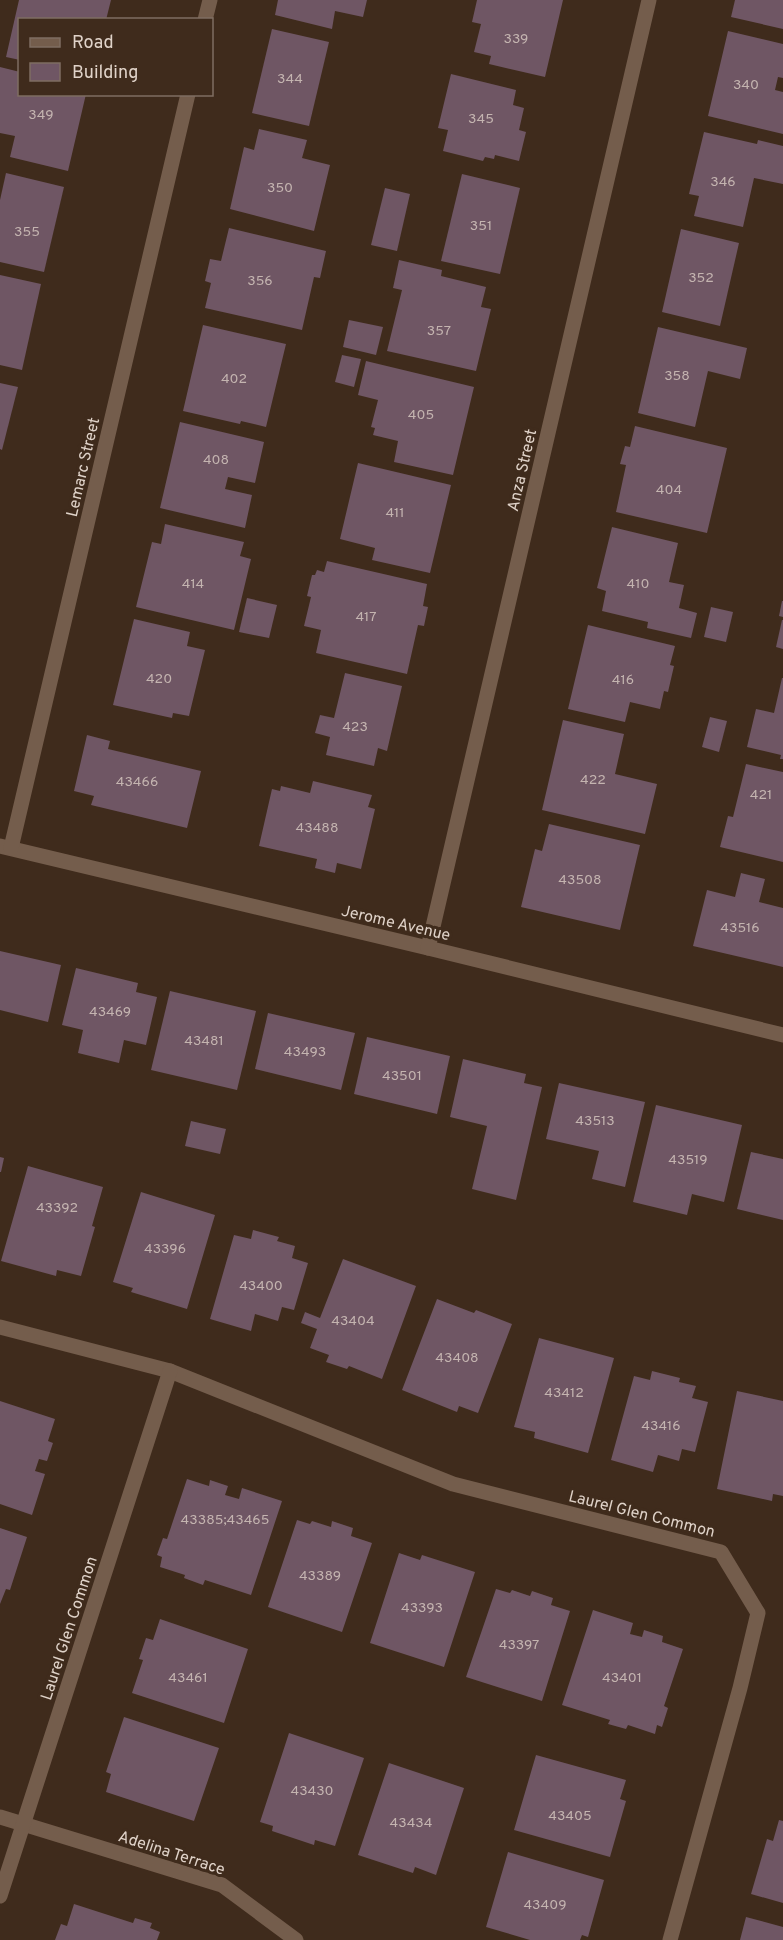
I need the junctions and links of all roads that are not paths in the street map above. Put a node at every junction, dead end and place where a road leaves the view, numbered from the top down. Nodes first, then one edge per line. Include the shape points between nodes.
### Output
1 (210, 0) edge
2 (649, 0) edge
3 (206, 18) edge
4 (188, 96) edge
5 (5, 847) edge
6 (428, 948) junction
7 (783, 1035) edge
8 (0, 1327) edge
9 (170, 1371) junction
10 (0, 1817) edge
11 (24, 1824) junction
12 (0, 1896) edge
13 (296, 1940) edge
14 (670, 1940) edge

1 - 3 street
2 - 6 street, Anza Street
4 - 5 street, Lemarc Street
5 - 6 street, Jerome Avenue
6 - 7 street, Jerome Avenue
8 - 9 street, Laurel Glen Common
9 - 11 street, Laurel Glen Common
9 - 14 street, Laurel Glen Common via 453,1484 721,1552 758,1613 741,1688
10 - 11 street, Adelina Terrace
11 - 12 street, Laurel Glen Common
11 - 13 street, Adelina Terrace via 222,1885

